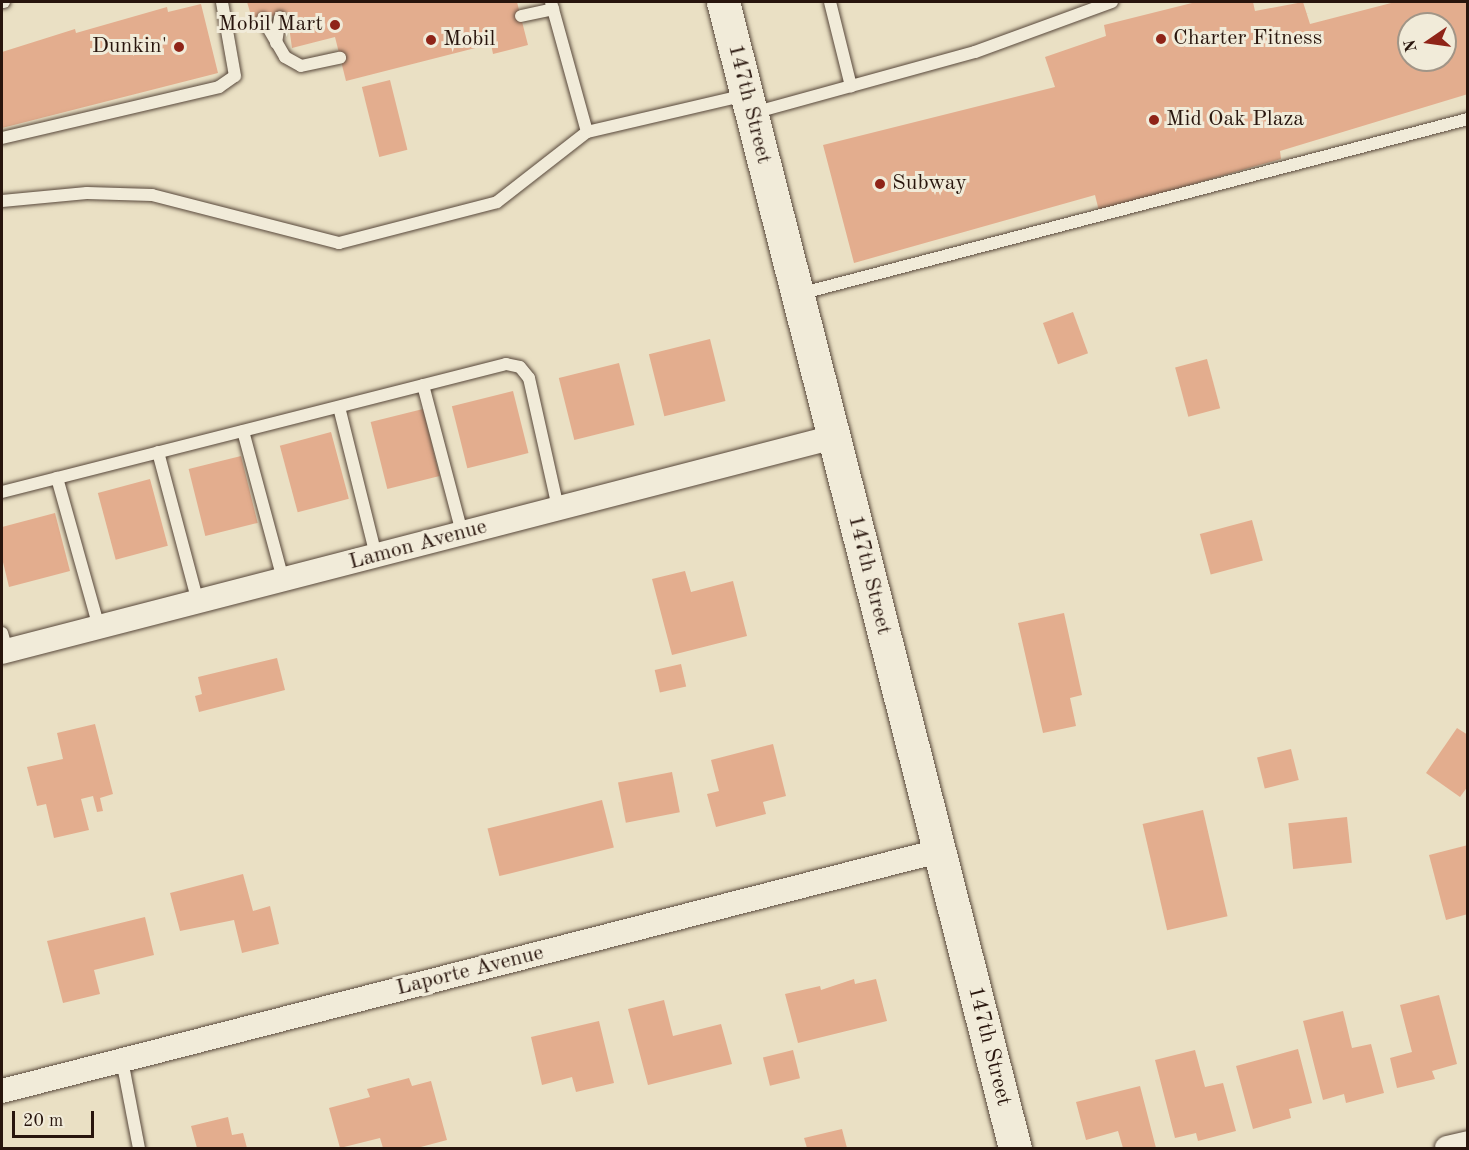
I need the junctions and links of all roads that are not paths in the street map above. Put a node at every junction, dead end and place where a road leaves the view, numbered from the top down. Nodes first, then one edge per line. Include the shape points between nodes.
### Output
1 (222, 2) edge
2 (723, 2) edge
3 (830, 2) edge
4 (1112, 2) edge
5 (552, 5) edge
6 (520, 16) dead end
7 (280, 17) dead end
8 (263, 20) dead end
9 (276, 43) junction
10 (340, 58) dead end
11 (851, 86) junction
12 (749, 104) junction
13 (1467, 119) edge
14 (587, 132) junction
15 (2, 138) edge
16 (2, 201) edge
17 (798, 294) junction
18 (423, 386) junction
19 (339, 407) junction
20 (243, 431) junction
21 (834, 437) junction
22 (158, 452) junction
23 (57, 478) junction
24 (2, 492) edge
25 (558, 508) junction
26 (462, 533) junction
27 (376, 555) junction
28 (283, 579) junction
29 (198, 602) junction
30 (99, 627) junction
31 (3, 646) edge
32 (939, 851) junction
33 (122, 1060) junction
34 (2, 1091) edge
35 (1467, 1143) edge
36 (139, 1149) edge
37 (1015, 1149) edge
38 (1448, 1149) edge

1 - 15 lane via 235,76 219,87
2 - 12 main road, 147th Street
3 - 11 lane
4 - 11 lane via 975,52
5 - 6 lane
5 - 14 lane
7 - 9 lane
8 - 9 lane
9 - 10 lane via 285,57 301,66
11 - 12 lane
12 - 14 lane
12 - 17 main road, 147th Street
13 - 17 lane
14 - 16 lane via 497,202 339,243 152,195 87,193
17 - 21 main road, 147th Street
18 - 19 lane
18 - 25 lane via 506,364 520,367 529,378
18 - 26 lane
19 - 20 lane
19 - 27 lane
20 - 22 lane
20 - 28 lane
21 - 25 street, Lamon Avenue
21 - 32 main road, 147th Street
22 - 23 lane
22 - 29 lane
23 - 24 lane
23 - 30 lane
25 - 26 street, Lamon Avenue
26 - 27 street, Lamon Avenue
27 - 28 street, Lamon Avenue
28 - 29 street, Lamon Avenue
29 - 30 street, Lamon Avenue
30 - 31 street, Lamon Avenue
32 - 33 street, Laporte Avenue
32 - 37 main road, 147th Street
33 - 34 street, Laporte Avenue
33 - 36 lane
35 - 38 street

